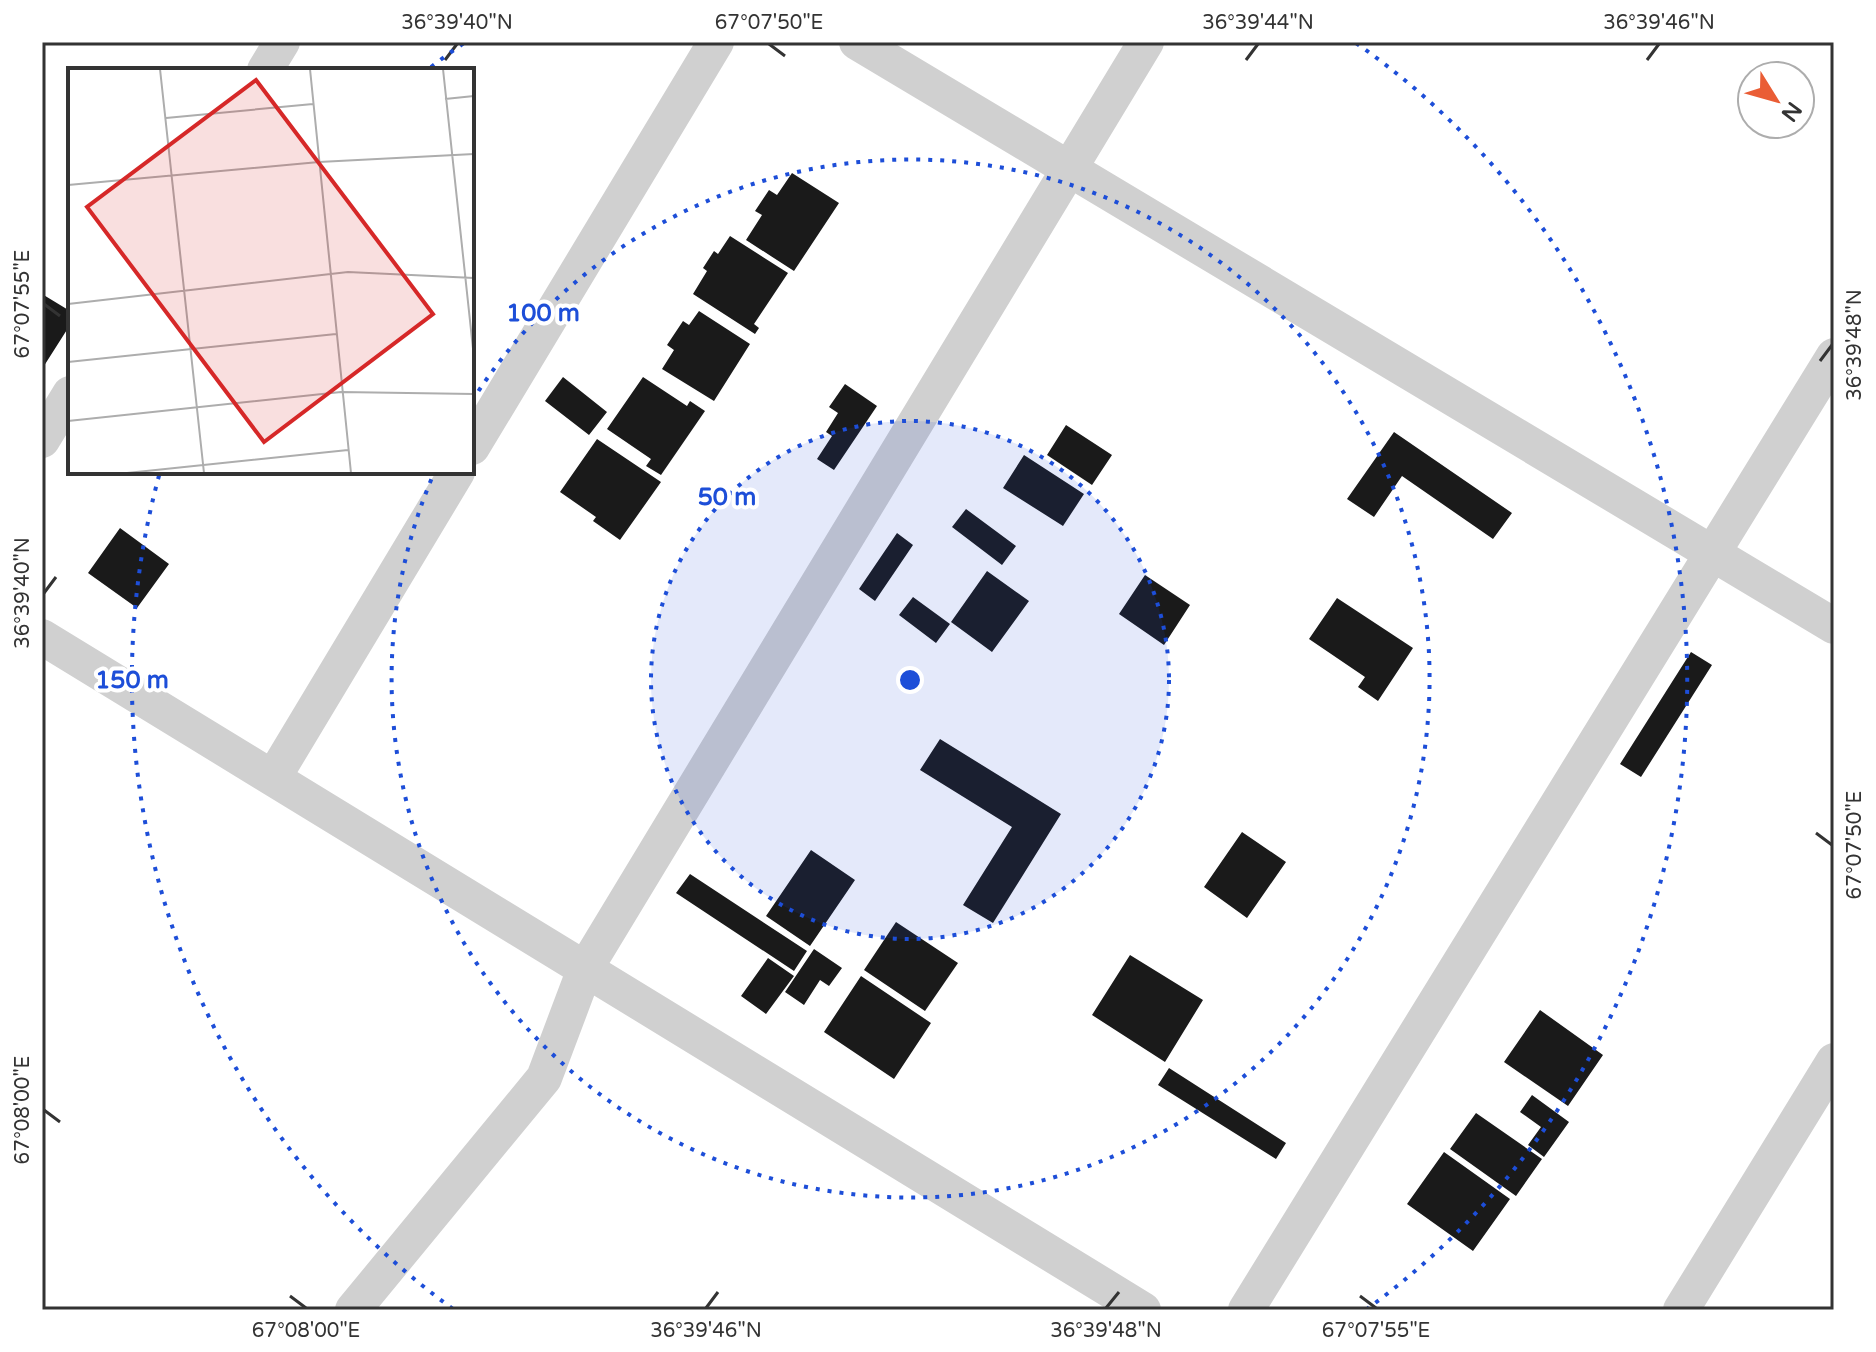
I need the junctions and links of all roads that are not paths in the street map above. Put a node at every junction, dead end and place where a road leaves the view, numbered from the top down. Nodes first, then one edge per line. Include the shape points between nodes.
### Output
1 (282, 42) edge
2 (716, 42) edge
3 (857, 42) edge
4 (1146, 42) edge
5 (266, 68) edge
6 (1069, 169) junction
7 (1834, 356) edge
8 (68, 397) edge
9 (42, 440) edge
10 (474, 444) edge
11 (456, 474) edge
12 (1712, 553) junction
13 (1834, 626) edge
14 (42, 637) edge
15 (273, 778) junction
16 (585, 969) junction
17 (1834, 1061) edge
18 (353, 1310) edge
19 (1143, 1310) edge
20 (1246, 1310) edge
21 (1681, 1310) edge

1 - 5 street
2 - 10 street
3 - 6 street
4 - 6 street
6 - 12 street
6 - 16 street
7 - 12 street
8 - 9 street
11 - 15 street
12 - 13 street
12 - 20 street
14 - 15 street
15 - 16 street
16 - 18 street via 544,1078
16 - 19 street
17 - 21 street

